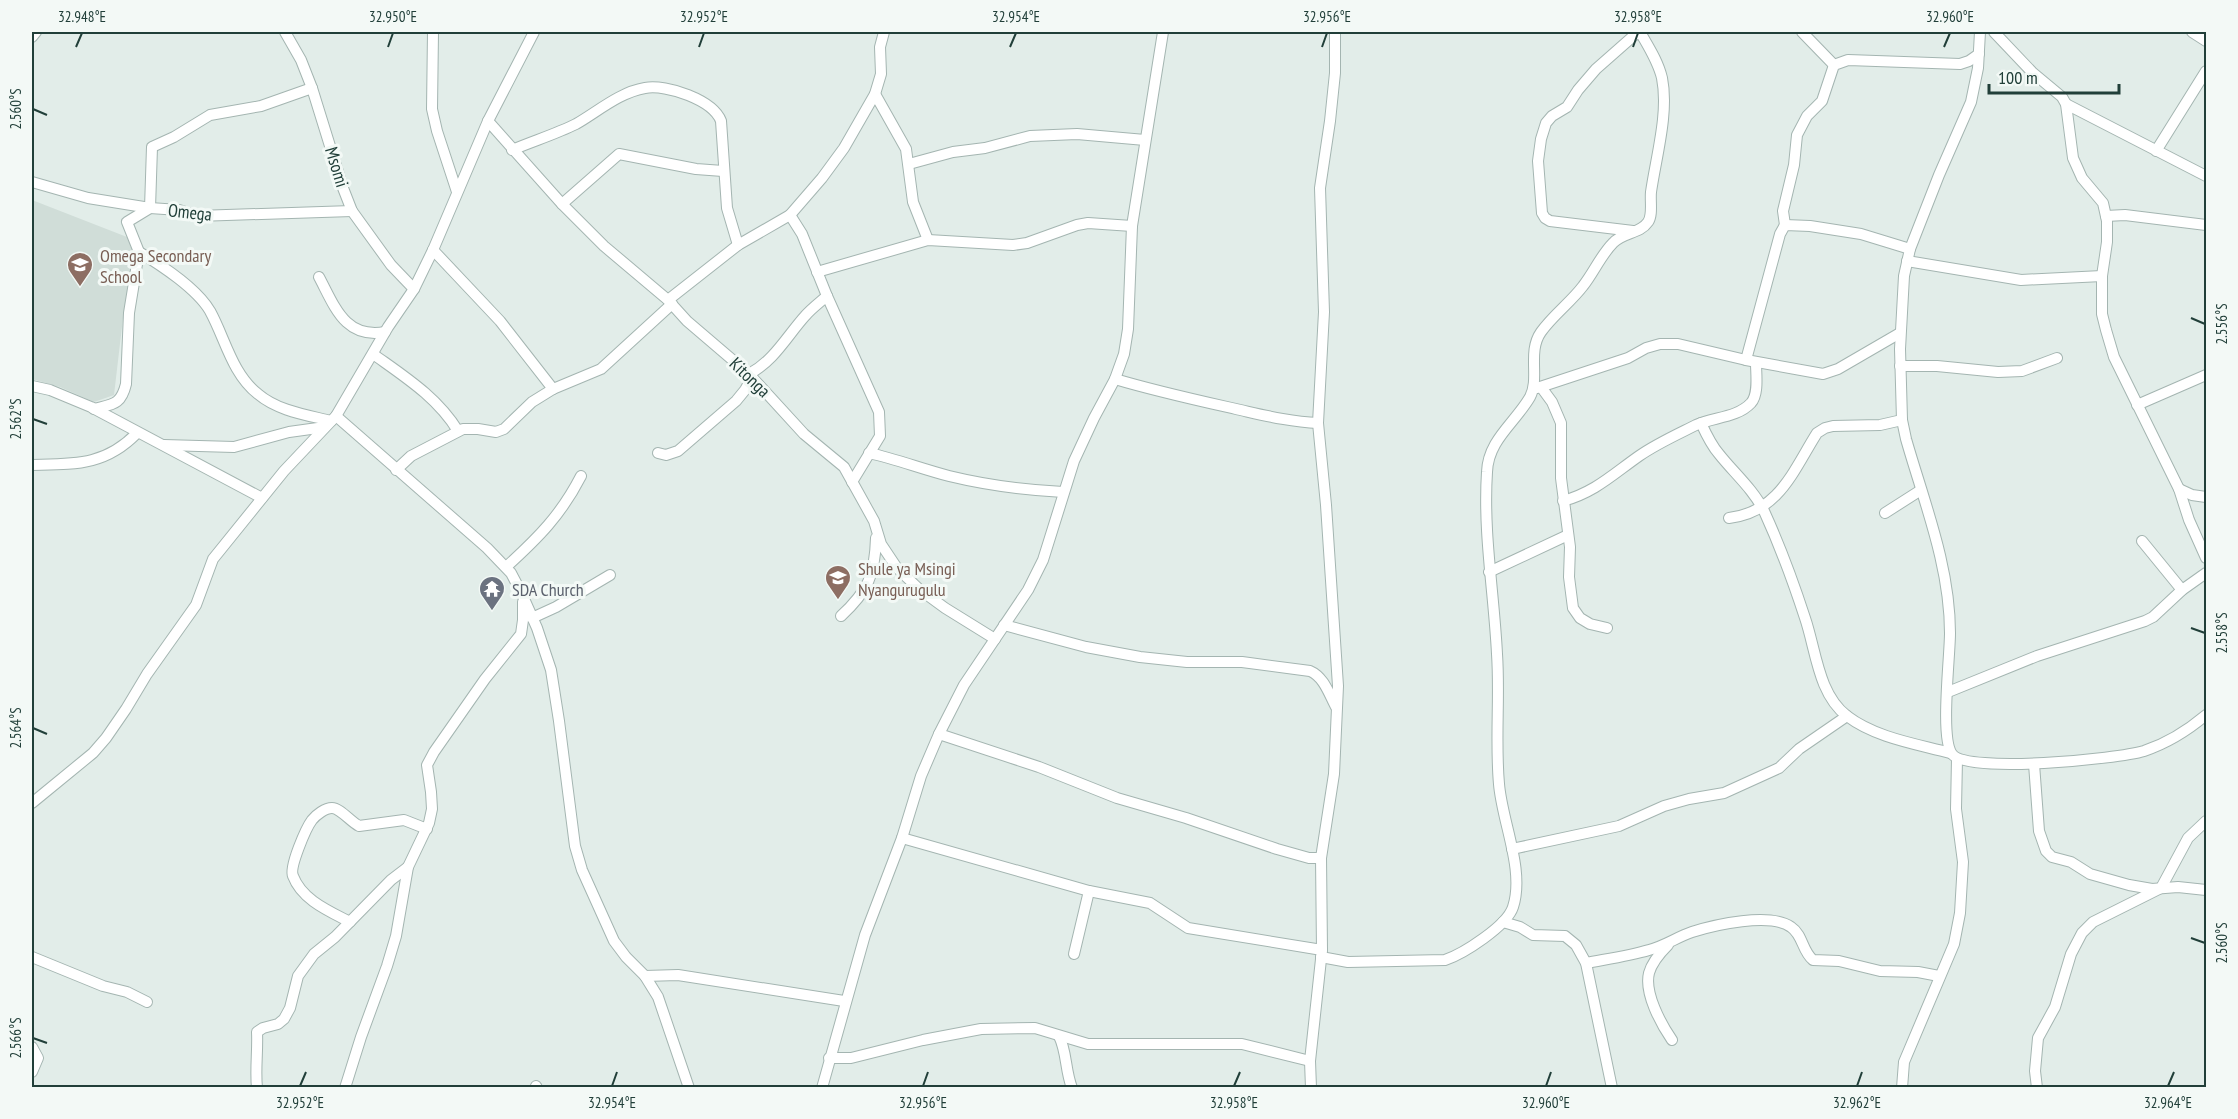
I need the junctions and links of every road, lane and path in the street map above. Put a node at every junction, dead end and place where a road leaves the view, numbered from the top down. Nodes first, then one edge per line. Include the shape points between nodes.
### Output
1 (36, 32) edge
2 (285, 32) edge
3 (433, 32) edge
4 (534, 32) edge
5 (885, 32) edge
6 (1163, 32) edge
7 (1335, 32) edge
8 (1639, 32) edge
9 (1802, 32) edge
10 (1980, 32) edge
11 (1994, 32) edge
12 (2192, 32) edge
13 (32, 37) edge
14 (2206, 41) edge
15 (1979, 54) junction
16 (1834, 66) junction
17 (2206, 71) edge
18 (312, 88) junction
19 (874, 94) junction
20 (2066, 104) junction
21 (488, 121) junction
22 (1145, 141) junction
23 (512, 150) junction
24 (2156, 151) junction
25 (909, 164) junction
26 (723, 171) junction
27 (2206, 176) edge
28 (32, 182) edge
29 (458, 192) junction
30 (562, 204) junction
31 (150, 208) junction
32 (352, 211) junction
33 (790, 215) junction
34 (2106, 216) junction
35 (1785, 225) junction
36 (2206, 225) edge
37 (1132, 226) junction
38 (1635, 231) junction
39 (928, 240) junction
40 (738, 245) junction
41 (1910, 249) junction
42 (434, 250) junction
43 (139, 252) junction
44 (1907, 261) junction
45 (817, 272) junction
46 (2102, 276) junction
47 (319, 277) dead end
48 (414, 288) junction
49 (827, 296) junction
50 (670, 302) junction
51 (385, 332) junction
52 (1900, 333) junction
53 (373, 354) junction
54 (2057, 358) dead end
55 (1751, 361) junction
56 (1900, 366) junction
57 (750, 375) junction
58 (2206, 375) edge
59 (1115, 379) junction
60 (32, 386) edge
61 (1537, 388) junction
62 (553, 389) junction
63 (2137, 405) junction
64 (94, 409) junction
65 (1902, 420) junction
66 (331, 422) junction
67 (1318, 423) junction
68 (1701, 423) junction
69 (458, 431) junction
70 (137, 433) junction
71 (161, 445) junction
72 (658, 453) dead end
73 (869, 453) junction
74 (32, 465) edge
75 (396, 470) junction
76 (581, 476) dead end
77 (852, 482) junction
78 (2179, 489) junction
79 (1921, 490) junction
80 (1063, 492) junction
81 (2206, 497) edge
82 (262, 498) junction
83 (1563, 501) junction
84 (1762, 508) junction
85 (1885, 513) dead end
86 (1729, 518) dead end
87 (876, 532) junction
88 (1568, 535) junction
89 (2142, 541) dead end
90 (2206, 558) edge
91 (506, 567) junction
92 (1489, 572) junction
93 (2206, 573) edge
94 (610, 575) dead end
95 (2182, 590) junction
96 (524, 598) junction
97 (840, 616) dead end
98 (532, 618) junction
99 (1004, 625) junction
100 (1607, 628) dead end
101 (995, 639) junction
102 (1948, 692) junction
103 (1337, 708) junction
104 (2206, 715) edge
105 (1847, 717) junction
106 (939, 734) junction
107 (1953, 756) junction
108 (2034, 764) junction
109 (32, 803) edge
110 (2206, 821) edge
111 (427, 829) junction
112 (902, 838) junction
113 (1512, 849) junction
114 (1321, 858) junction
115 (408, 867) junction
116 (2161, 888) junction
117 (2206, 890) edge
118 (1089, 891) junction
119 (350, 922) junction
120 (1503, 922) junction
121 (1668, 945) junction
122 (1074, 954) dead end
123 (1322, 954) junction
124 (32, 957) edge
125 (1586, 963) junction
126 (645, 976) junction
127 (1939, 976) junction
128 (147, 1002) dead end
129 (844, 1002) junction
130 (1059, 1036) junction
131 (1672, 1040) dead end
132 (32, 1047) edge
133 (829, 1058) junction
134 (1310, 1060) junction
135 (32, 1072) edge
136 (257, 1088) edge
137 (345, 1088) edge
138 (690, 1088) edge
139 (822, 1088) edge
140 (1072, 1088) edge
141 (1311, 1088) edge
142 (1612, 1088) edge
143 (1902, 1088) edge
144 (2037, 1088) edge

1 - 13 street
2 - 18 street, Msomi
3 - 29 street via 432,109
4 - 21 street
5 - 19 street
6 - 22 street
7 - 67 street via 1335,73 1320,188 1324,312
8 - 38 street via 1660,71 1663,111 1650,218 1642,229
8 - 38 street via 1596,69 1567,108 1548,120 1538,162 1545,218
9 - 16 street
10 - 15 street
11 - 20 street
12 - 14 street
15 - 16 street via 1959,64 1848,60
15 - 41 street via 1971,102
16 - 35 street via 1822,101 1806,116 1797,135 1783,211
17 - 24 street
18 - 31 street via 261,106 210,115 152,147
18 - 32 street, Msomi
19 - 25 street via 901,138
19 - 33 street via 844,148
20 - 24 street
20 - 34 street via 2073,158 2082,178 2103,203
21 - 23 street, Kitonga
21 - 29 street
22 - 25 street via 1077,134 1030,136
22 - 37 street
23 - 26 street via 566,128 634,91 654,87 689,96 715,111 721,121
23 - 30 street, Kitonga
24 - 27 street
25 - 39 street via 913,202
26 - 30 street via 619,154
26 - 40 street via 727,208
28 - 31 street, Omega via 88,198
29 - 42 street
30 - 50 street, Kitonga
31 - 32 street, Omega via 197,216
31 - 43 street via 127,222
32 - 48 street, Msomi via 391,265
33 - 40 street
33 - 45 street
34 - 36 street
34 - 46 street
35 - 41 street via 1861,234
35 - 55 street
37 - 39 street via 1100,222 1077,225 1013,245
37 - 59 street via 1128,329
38 - 61 street via 1613,243 1584,285 1540,334 1534,347
39 - 45 street
40 - 50 street
41 - 44 street
42 - 48 street
42 - 62 street via 500,321
43 - 64 street via 129,313 128,372 123,395 116,403
43 - 66 street via 199,297 239,370 259,395 291,411
44 - 46 street via 2021,280
44 - 52 street
45 - 49 street
46 - 63 street via 2106,330
47 - 51 street via 341,317 358,332
48 - 51 street
49 - 57 street via 807,314 774,356
49 - 73 street via 879,412 880,436
50 - 57 street, Kitonga
50 - 62 street via 602,369
51 - 53 street
52 - 55 street via 1823,374
52 - 56 street
53 - 66 street
53 - 69 street via 427,393
54 - 56 street via 2022,371
55 - 61 street via 1677,344 1660,344
55 - 68 street via 1756,393 1749,405
56 - 65 street
57 - 72 street via 736,401 678,451
57 - 77 street, Kitonga via 804,434 844,467
58 - 63 street
59 - 67 street via 1258,414
59 - 80 street via 1084,439
60 - 64 street
61 - 83 street via 1552,402 1561,423
61 - 92 street via 1489,455
62 - 69 street via 500,430
63 - 78 street
64 - 70 street
65 - 79 street
65 - 84 street via 1825,428 1817,433 1781,491
66 - 71 street via 234,447
66 - 75 street
66 - 82 street
67 - 103 street via 1338,675
68 - 83 street via 1640,455 1589,492
68 - 84 street via 1718,454
69 - 75 street via 411,456
70 - 71 street
70 - 74 street via 119,450 99,459 80,464
71 - 82 street
73 - 77 street
73 - 80 street via 985,484
75 - 91 street
76 - 91 street via 549,526
77 - 87 street, Kitonga
78 - 81 street
78 - 90 street
79 - 85 street
79 - 102 street via 1941,555 1950,630
80 - 99 street via 1043,560
82 - 109 street via 213,559 195,605 106,738
83 - 88 street
84 - 86 street
84 - 105 street via 1790,574 1822,675 1831,697
87 - 97 street via 871,579 866,590
87 - 101 street, Kitonga via 887,555 919,589
88 - 92 street
88 - 100 street via 1573,608 1590,624
89 - 95 street
91 - 96 street
92 - 113 street via 1498,664 1499,785
93 - 95 street
94 - 98 street
95 - 102 street via 2163,610 2145,621 2037,656
96 - 98 street
96 - 111 street via 520,634 429,758 432,809
98 - 126 street via 550,670 575,846 582,870 614,941
99 - 101 street
99 - 103 street via 1140,657 1242,662 1310,671 1323,681
101 - 106 street via 964,685
102 - 107 street via 1946,713
103 - 114 street via 1334,774
104 - 108 street via 2165,744 2140,752
105 - 107 street via 1867,728
105 - 113 street via 1799,749 1779,768 1724,793 1664,806 1619,826
106 - 112 street
106 - 114 street via 1117,798 1277,849
107 - 108 street via 1969,763
107 - 127 street via 1963,862 1961,898 1954,944
108 - 116 street via 2039,831 2052,857 2114,882
110 - 116 street via 2188,838
111 - 115 street
111 - 119 street via 404,820 359,826 332,808 313,819 294,861 293,877 316,904
112 - 118 street
112 - 129 street
113 - 120 street via 1514,903
114 - 123 street
115 - 119 street
115 - 137 street via 396,936
116 - 117 street
116 - 144 street via 2110,912 2082,933 2071,954 2055,1007 2038,1038
118 - 122 street
118 - 123 street via 1150,903 1188,928
119 - 136 street via 318,949 298,975 284,1018 257,1032
120 - 123 street via 1466,950 1445,960 1348,962
120 - 125 street via 1533,935 1565,936 1576,945
121 - 125 street
121 - 127 street via 1690,933 1743,921 1782,922 1800,936 1804,950 1813,960
121 - 131 street via 1648,975 1656,1015
123 - 134 street
124 - 128 street
125 - 142 street
126 - 129 street via 678,975
126 - 138 street via 658,997
127 - 143 street via 1904,1062
129 - 133 street
130 - 133 street via 1035,1028 981,1029 851,1058
130 - 134 street via 1104,1045 1242,1044
130 - 140 street
132 - 135 street via 38,1058
133 - 139 street
134 - 141 street

